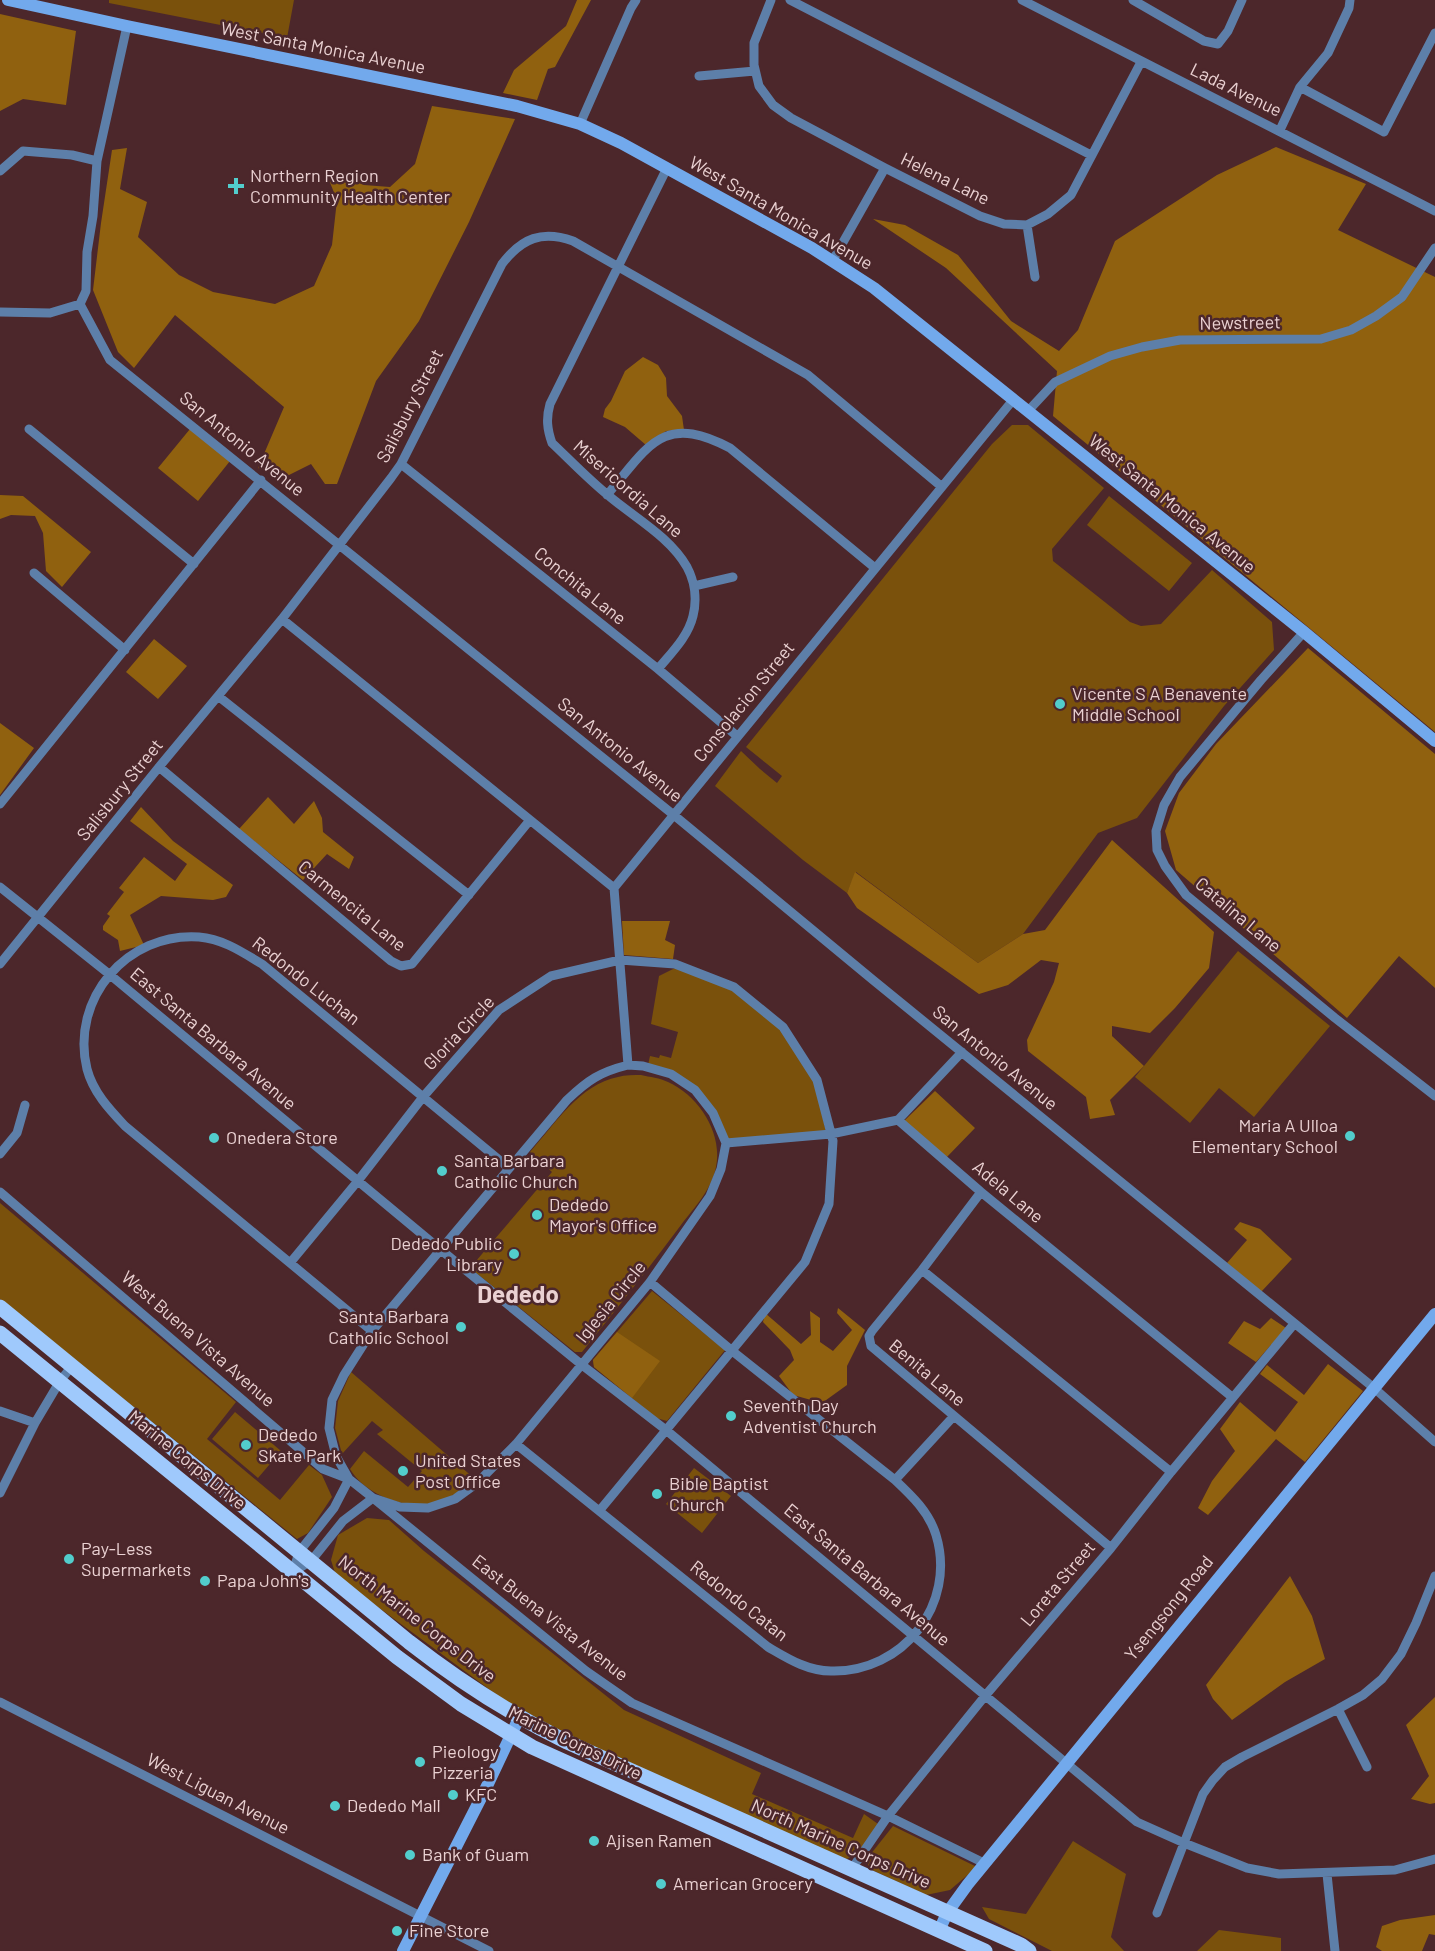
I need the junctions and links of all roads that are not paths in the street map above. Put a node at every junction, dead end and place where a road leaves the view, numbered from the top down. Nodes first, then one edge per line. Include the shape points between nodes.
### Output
1 (8, 0) edge
2 (636, 0) edge
3 (771, 0) edge
4 (790, 0) edge
5 (1022, 0) edge
6 (1242, 0) edge
7 (1350, 0) edge
8 (1138, 1) edge
9 (127, 26) junction
10 (1435, 33) edge
11 (1141, 62) junction
12 (756, 72) junction
13 (699, 76) dead end
14 (1300, 87) junction
15 (580, 124) junction
16 (1280, 130) junction
17 (1091, 154) junction
18 (97, 161) junction
19 (667, 168) junction
20 (885, 168) junction
21 (0, 171) edge
22 (1435, 211) edge
23 (1027, 225) junction
24 (1435, 248) edge
25 (833, 260) junction
26 (619, 266) junction
27 (1035, 277) dead end
28 (80, 304) junction
29 (0, 312) edge
30 (1013, 400) junction
31 (1028, 411) junction
32 (29, 429) dead end
33 (400, 464) junction
34 (261, 480) junction
35 (942, 487) junction
36 (607, 495) junction
37 (339, 544) junction
38 (194, 564) junction
39 (875, 568) junction
40 (34, 573) dead end
41 (733, 577) dead end
42 (694, 586) junction
43 (282, 619) junction
44 (1304, 632) junction
45 (124, 650) junction
46 (658, 669) junction
47 (218, 696) junction
48 (737, 736) junction
49 (1435, 741) edge
50 (159, 767) junction
51 (0, 804) edge
52 (675, 816) junction
53 (530, 820) junction
54 (0, 887) edge
55 (614, 888) junction
56 (469, 895) junction
57 (38, 918) junction
58 (620, 960) junction
59 (0, 964) edge
60 (109, 974) junction
61 (962, 1052) junction
62 (628, 1065) junction
63 (1435, 1096) edge
64 (423, 1097) junction
65 (26, 1105) dead end
66 (898, 1120) junction
67 (831, 1134) junction
68 (726, 1143) junction
69 (0, 1154) edge
70 (509, 1168) junction
71 (357, 1182) junction
72 (0, 1192) edge
73 (981, 1192) junction
74 (441, 1250) junction
75 (290, 1263) junction
76 (922, 1270) junction
77 (650, 1282) junction
78 (0, 1307) edge
79 (1435, 1314) edge
80 (1294, 1324) junction
81 (372, 1331) junction
82 (0, 1333) edge
83 (731, 1350) junction
84 (582, 1365) junction
85 (72, 1366) junction
86 (60, 1381) junction
87 (1374, 1388) junction
88 (1233, 1397) junction
89 (0, 1411) edge
90 (954, 1416) junction
91 (35, 1422) junction
92 (666, 1430) junction
93 (1435, 1442) edge
94 (516, 1444) junction
95 (1171, 1472) junction
96 (349, 1479) junction
97 (895, 1480) junction
98 (0, 1493) edge
99 (373, 1498) junction
100 (600, 1510) junction
101 (1111, 1548) junction
102 (305, 1556) junction
103 (294, 1572) junction
104 (1435, 1576) edge
105 (914, 1636) junction
106 (985, 1696) junction
107 (0, 1702) edge
108 (1338, 1709) junction
109 (519, 1718) junction
110 (511, 1735) junction
111 (1066, 1763) junction
112 (1367, 1767) dead end
113 (888, 1816) junction
114 (1184, 1843) junction
115 (1435, 1859) edge
116 (984, 1863) junction
117 (851, 1870) junction
118 (1326, 1874) junction
119 (1157, 1912) dead end
120 (947, 1913) junction
121 (421, 1916) junction
122 (939, 1931) junction
123 (403, 1951) edge
124 (489, 1951) edge
125 (985, 1951) edge
126 (1029, 1951) edge
127 (1335, 1951) edge

1 - 9 main road, West Santa Monica Avenue
2 - 15 street
3 - 12 street, Helena Lane via 754,43
4 - 17 street
5 - 11 street, Lada Avenue
6 - 8 street via 1218,44 1204,40
7 - 14 street via 1328,52
9 - 15 main road, West Santa Monica Avenue via 501,102
9 - 18 street
10 - 14 street via 1384,132
11 - 16 street, Lada Avenue
11 - 17 street
12 - 13 street
12 - 20 street, Helena Lane via 759,86 773,105
14 - 16 street
15 - 19 main road, West Santa Monica Avenue
16 - 22 street, Lada Avenue
17 - 23 street via 1071,195
18 - 21 street via 23,152
18 - 28 street via 86,291
19 - 25 main road, West Santa Monica Avenue
19 - 26 street, Misericordia Lane
20 - 23 street, Helena Lane via 980,216 1004,224
20 - 25 street
23 - 27 street
24 - 31 street, Newstreet via 1402,297 1351,330 1321,339 1180,340 1142,347 1110,356 1055,382
25 - 30 main road, West Santa Monica Avenue via 894,303
26 - 33 street, Salisbury Street via 558,236 542,236 512,250
26 - 35 street, Salisbury Street via 808,375
26 - 36 street, Misericordia Lane via 546,417 552,443
28 - 29 street via 50,313
28 - 34 street, San Antonio Avenue via 110,360
30 - 31 main road, West Santa Monica Avenue
30 - 35 street, Consolacion Street
31 - 44 main road, West Santa Monica Avenue
32 - 38 street
33 - 37 street, Salisbury Street
33 - 46 street, Conchita Lane
34 - 37 street, San Antonio Avenue
34 - 38 street
35 - 39 street, Consolacion Street
36 - 39 street via 651,443 674,433 699,435 730,448
36 - 42 street, Misericordia Lane via 669,544 687,567
37 - 43 street, Salisbury Street
37 - 52 street, San Antonio Avenue
38 - 45 street
39 - 48 street, Consolacion Street
40 - 45 street
41 - 42 street
42 - 46 street, Misericordia Lane via 693,618 685,636
43 - 47 street, Salisbury Street
43 - 53 street
44 - 49 main road, West Santa Monica Avenue
44 - 63 street, Catalina Lane via 1180,777 1156,831 1157,850 1186,895
45 - 51 street
46 - 48 street, Conchita Lane
47 - 50 street, Salisbury Street
47 - 56 street
48 - 52 street, Consolacion Street
50 - 56 street, Carmencita Lane via 396,964 412,964
50 - 57 street, Salisbury Street
52 - 55 street, Consolacion Street
52 - 61 street, San Antonio Avenue
53 - 55 street
53 - 56 street, Carmencita Lane
54 - 57 street, East Santa Barbara Avenue
55 - 58 street
57 - 59 street, Salisbury Street
57 - 60 street, East Santa Barbara Avenue
58 - 62 street
58 - 64 street, Gloria Circle via 551,976 498,1010
58 - 67 street, Gloria Circle via 675,964 734,987 775,1020 817,1080
60 - 64 street, Redondo Luchan via 135,952 166,939 200,937 233,945 262,964
60 - 71 street, East Santa Barbara Avenue
60 - 75 street, Redondo Luchan via 91,1003 84,1036 87,1070 102,1101 125,1126
61 - 66 street
61 - 80 street, San Antonio Avenue
62 - 68 street, Iglesia Circle via 671,1074 695,1090 713,1113
62 - 70 street, Iglesia Circle via 588,1080
64 - 70 street, Redondo Luchan
64 - 71 street, Gloria Circle
65 - 69 street via 17,1133
66 - 67 street
66 - 73 street, Adela Lane
67 - 68 street
67 - 83 street, Gloria Circle via 829,1204 805,1262
68 - 77 street, Iglesia Circle via 710,1196
70 - 74 street, Iglesia Circle
71 - 74 street, East Santa Barbara Avenue
71 - 75 street, Gloria Circle
72 - 96 street, West Buena Vista Avenue via 323,1470
73 - 76 street, Benita Lane
73 - 88 street, Adela Lane
74 - 81 street, Iglesia Circle
74 - 84 street, East Santa Barbara Avenue
75 - 81 street, Redondo Luchan
76 - 90 street, Benita Lane via 872,1331 869,1341 874,1350
76 - 95 street
77 - 83 street, Redondo Catan
77 - 84 street, Iglesia Circle
78 - 85 main road, North Marine Corps Drive
79 - 87 main road, Ysengsong Road
80 - 87 street, San Antonio Avenue
80 - 88 street, Loreta Street
81 - 96 street, Iglesia Circle via 332,1400 329,1428 336,1456
82 - 86 main road, Marine Corps Drive
83 - 92 street, Gloria Circle
83 - 97 street, Redondo Catan
84 - 92 street, East Santa Barbara Avenue
84 - 94 street, Iglesia Circle
85 - 86 street
85 - 102 main road, North Marine Corps Drive
86 - 91 street
86 - 103 main road, Marine Corps Drive
87 - 93 street, San Antonio Avenue
87 - 111 main road, Ysengsong Road
88 - 95 street, Loreta Street
89 - 91 street
90 - 97 street
90 - 101 street, Benita Lane
91 - 98 street
92 - 100 street, Gloria Circle
92 - 105 street, East Santa Barbara Avenue
94 - 99 street, Iglesia Circle via 455,1499 418,1508 399,1507
94 - 100 street, Redondo Catan
95 - 101 street, Loreta Street
96 - 99 street, Iglesia Circle
96 - 102 street
97 - 105 street, Redondo Catan via 920,1504 936,1534 941,1567 935,1601
99 - 102 street
99 - 113 street, East Buena Vista Avenue via 586,1671 632,1703
100 - 105 street, Redondo Catan via 768,1647 797,1664 830,1671 864,1668 895,1654
101 - 106 street, Loreta Street
102 - 103 street
102 - 103 street
102 - 109 main road, North Marine Corps Drive via 428,1657
103 - 110 main road, Marine Corps Drive via 423,1678
104 - 108 street via 1401,1654 1382,1679
105 - 106 street, East Santa Barbara Avenue
106 - 111 street, East Santa Barbara Avenue
106 - 113 street, Loreta Street
107 - 121 street, West Liguan Avenue
108 - 112 street
108 - 114 street via 1225,1767 1203,1794
109 - 110 main road
109 - 117 main road, North Marine Corps Drive
110 - 121 main road
110 - 122 main road, Marine Corps Drive
111 - 114 street, East Santa Barbara Avenue via 1137,1821
111 - 116 main road, Ysengsong Road
113 - 116 street, East Buena Vista Avenue
113 - 117 street, Loreta Street
114 - 118 street, East Santa Barbara Avenue via 1247,1868 1279,1874
114 - 119 street
115 - 118 street, East Santa Barbara Avenue via 1395,1870
116 - 120 main road, Ysengsong Road
117 - 120 main road, North Marine Corps Drive
118 - 127 street
120 - 122 main road, Ysengsong Road
120 - 126 main road, North Marine Corps Drive
121 - 123 main road
121 - 124 street, West Liguan Avenue
122 - 125 main road, Marine Corps Drive

